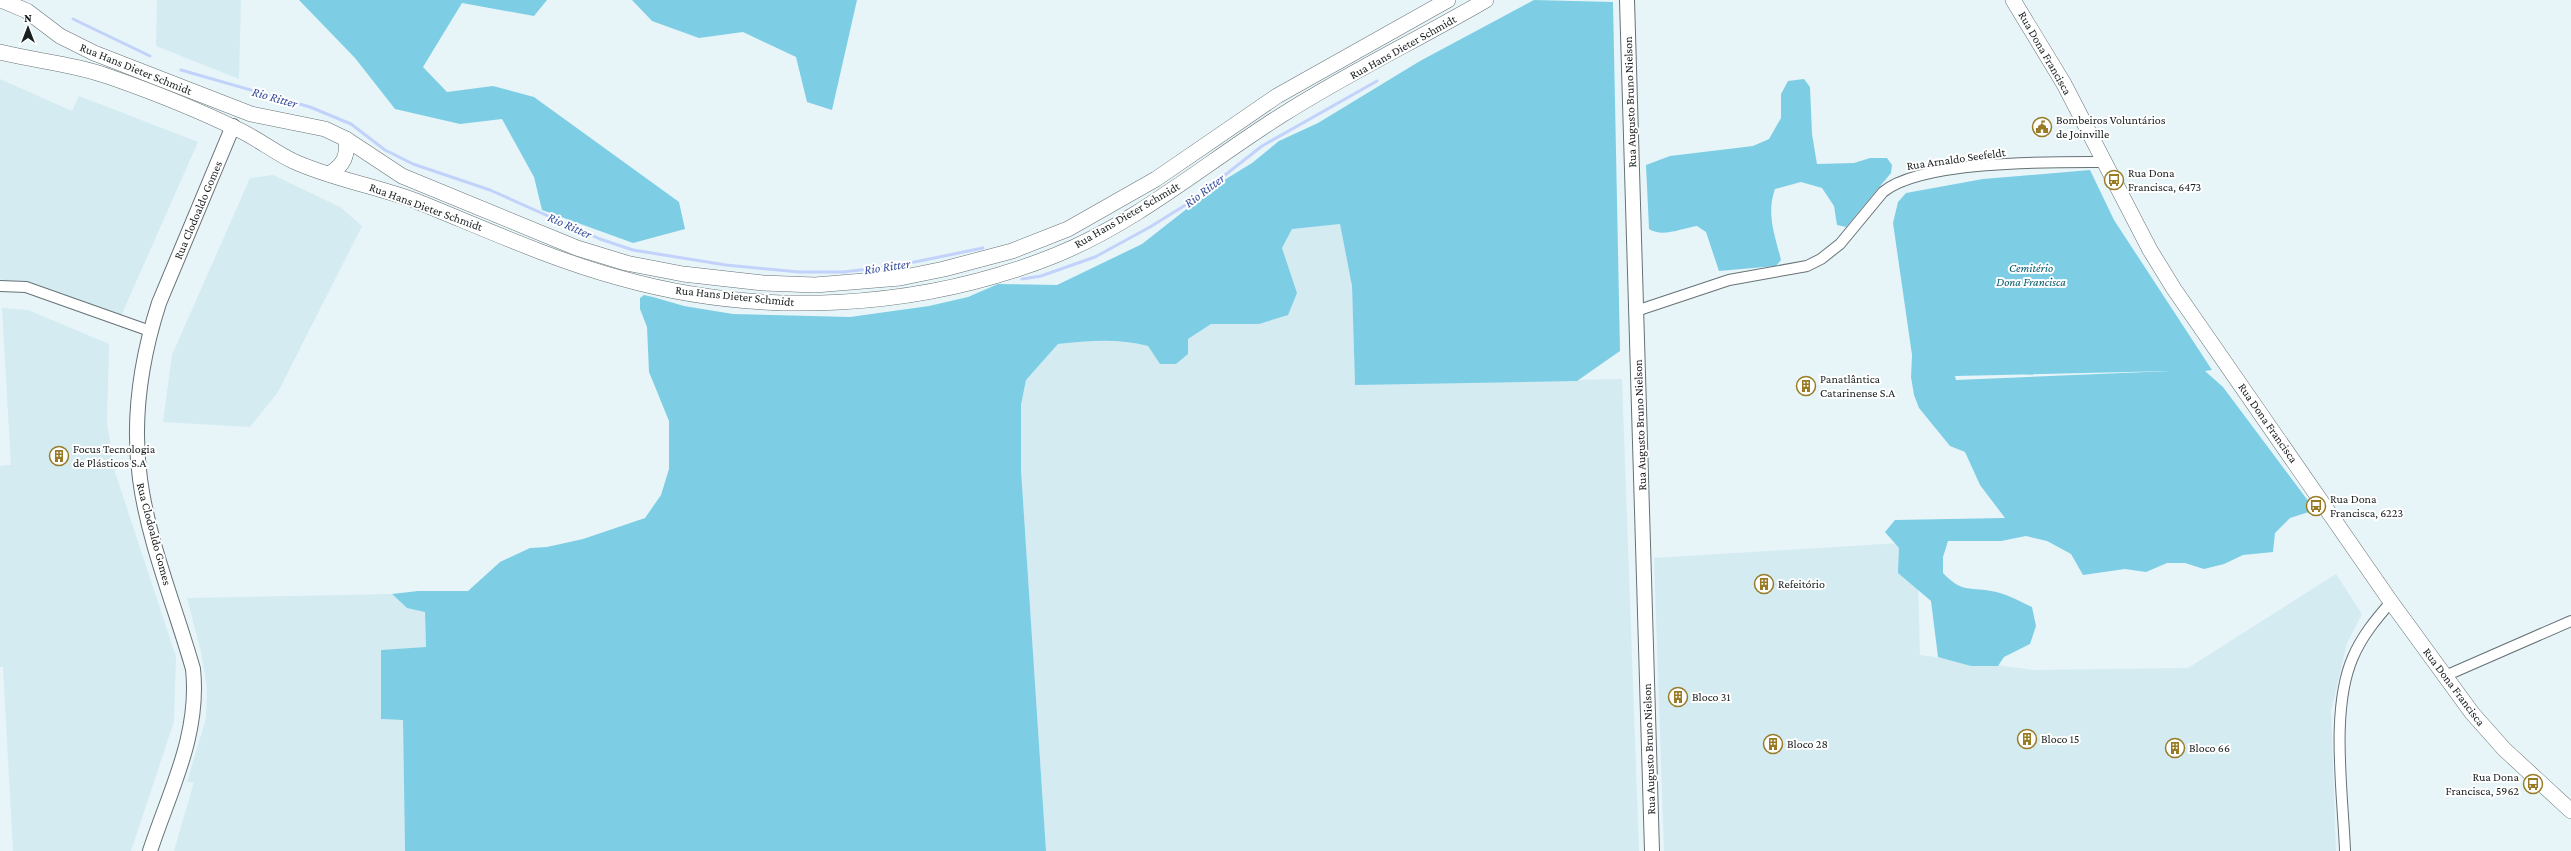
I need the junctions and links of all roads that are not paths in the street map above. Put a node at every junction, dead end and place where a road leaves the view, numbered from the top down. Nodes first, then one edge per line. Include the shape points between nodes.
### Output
1 (1, 0) edge
2 (1448, 0) edge
3 (1486, 0) edge
4 (1627, 0) edge
5 (2013, 0) edge
6 (0, 52) edge
7 (233, 126) junction
8 (346, 138) junction
9 (2105, 162) junction
10 (329, 174) junction
11 (0, 286) edge
12 (1636, 311) junction
13 (150, 331) junction
14 (2391, 602) junction
15 (2571, 622) edge
16 (2445, 676) junction
17 (2571, 810) edge
18 (150, 851) edge
19 (1652, 851) edge
20 (2345, 851) edge

1 - 8 main road, Rua Hans Dieter Schmidt via 27,11 60,36 100,55 243,111 312,125
2 - 8 main road, Rua Hans Dieter Schmidt via 1278,96 1156,179 1075,226 1005,253 900,278 815,285 763,283 683,274 626,263 551,238 402,176
3 - 10 main road, Rua Hans Dieter Schmidt via 1286,112 1159,199 1086,241 1007,272 911,295 843,302 802,303 724,297 648,285 595,271 392,192
4 - 12 main road, Rua Augusto Bruno Nielson
5 - 9 main road, Rua Dona Francisca via 2040,42
6 - 7 main road, Rua Hans Dieter Schmidt via 109,76
7 - 10 main road, Rua Hans Dieter Schmidt via 291,160
7 - 13 main road, Rua Clodoaldo Gomes via 159,303
8 - 10 main road via 347,152 343,164
9 - 12 street, Rua Arnaldo Seefeldt via 2001,164 1910,177 1892,185 1840,244 1807,266 1729,280
9 - 14 main road, Rua Dona Francisca via 2160,269
11 - 13 street via 26,287
12 - 19 main road, Rua Augusto Bruno Nielson
13 - 18 main road, Rua Clodoaldo Gomes via 137,438 140,481 147,514 193,669 196,689 195,710 188,744
14 - 16 main road, Rua Dona Francisca
14 - 20 street via 2359,644 2349,668 2341,700
15 - 16 street
16 - 17 main road, Rua Dona Francisca via 2496,741

